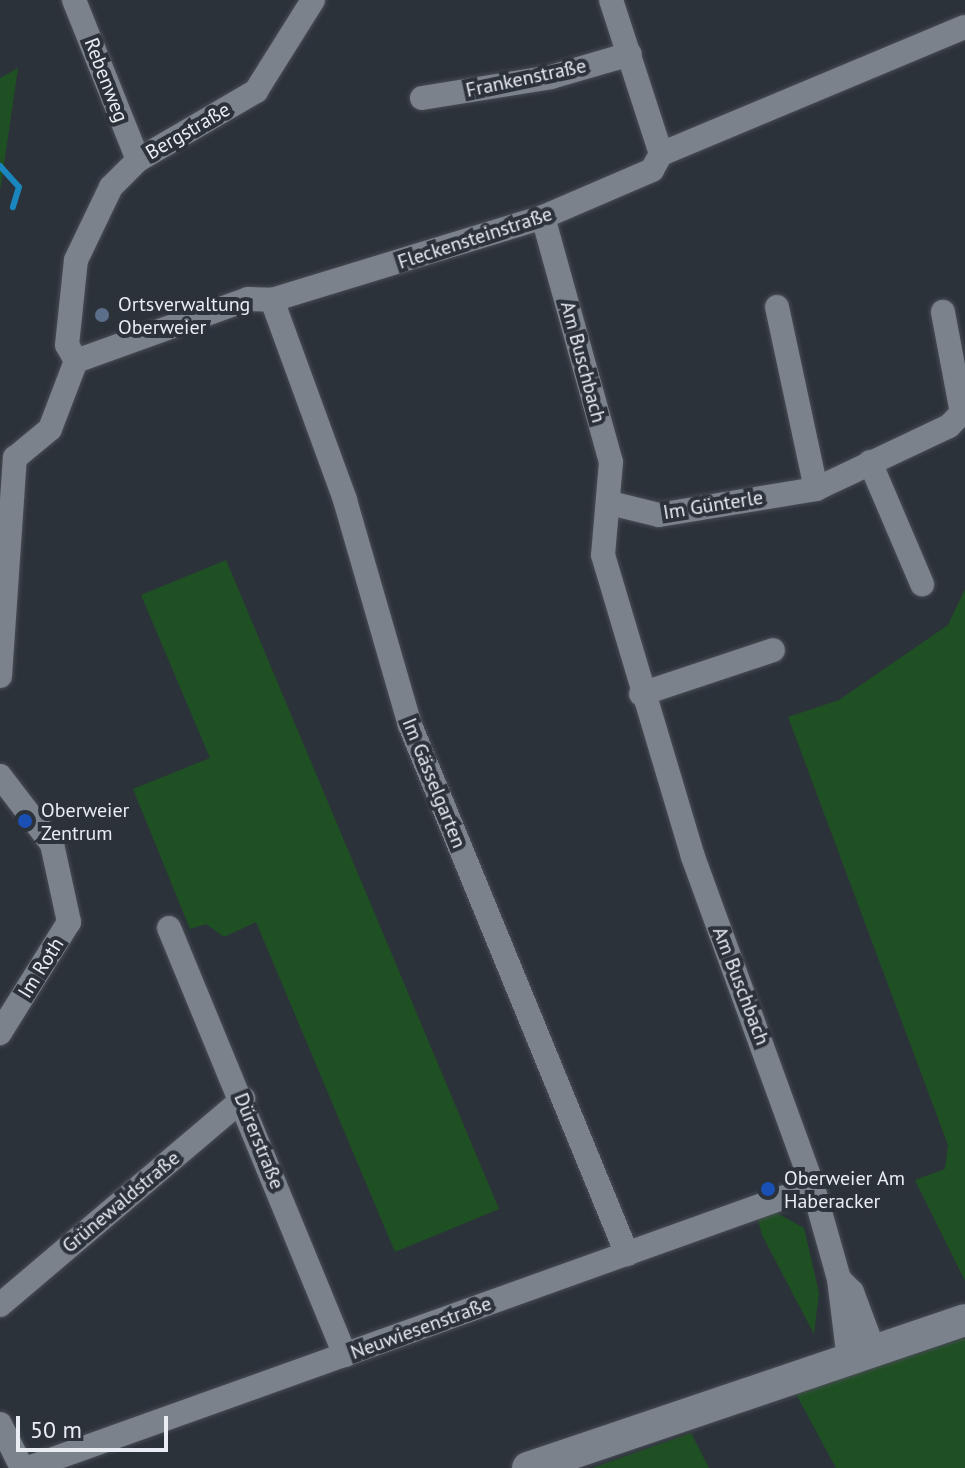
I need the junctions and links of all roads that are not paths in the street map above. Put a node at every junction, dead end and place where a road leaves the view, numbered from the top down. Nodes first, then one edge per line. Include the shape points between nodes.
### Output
1 (74, 0) edge
2 (313, 0) edge
3 (611, 0) edge
4 (965, 27) edge
5 (630, 54) junction
6 (422, 98) dead end
7 (661, 154) junction
8 (138, 160) junction
9 (543, 217) junction
10 (272, 300) junction
11 (777, 307) dead end
12 (943, 312) dead end
13 (76, 361) junction
14 (8, 457) edge
15 (870, 462) junction
16 (816, 489) junction
17 (610, 503) junction
18 (922, 584) dead end
19 (773, 650) dead end
20 (0, 676) edge
21 (641, 694) junction
22 (0, 776) edge
23 (169, 928) dead end
24 (0, 1033) edge
25 (243, 1099) junction
26 (813, 1187) junction
27 (627, 1254) junction
28 (0, 1305) edge
29 (965, 1320) edge
30 (345, 1355) junction
31 (861, 1355) junction
32 (0, 1424) edge
33 (25, 1468) edge
34 (528, 1468) edge

1 - 8 street, Rebenweg
2 - 8 street, Bergstraße via 256,91
3 - 5 street
4 - 7 street, Fleckensteinstraße
5 - 6 street, Frankenstraße via 551,77
5 - 7 street
7 - 9 street, Fleckensteinstraße via 652,170
8 - 13 street, Bergstraße via 111,187 83,238 68,309 67,345
9 - 10 street, Fleckensteinstraße
9 - 17 street, Am Buschbach via 611,462
10 - 13 street, Fleckensteinstraße via 248,299
10 - 27 street, Im Gässelgarten via 345,500 410,725
11 - 16 street
12 - 15 street, Im Günterle via 962,413
13 - 14 street via 50,429
14 - 20 street
15 - 16 street, Im Günterle
15 - 18 street
16 - 17 street, Im Günterle via 659,515
17 - 21 street, Am Buschbach via 603,555
19 - 21 street
21 - 26 street, Am Buschbach
22 - 24 street, Im Roth via 52,844 69,922
23 - 25 street, Dürerstraße
25 - 28 street, Grünewaldstraße
25 - 30 street, Dürerstraße
26 - 27 street, Neuwiesenstraße
26 - 31 street, Am Buschbach via 839,1279 852,1292
27 - 30 street, Neuwiesenstraße
29 - 31 main road
30 - 33 street, Neuwiesenstraße
31 - 34 main road
32 - 33 street

